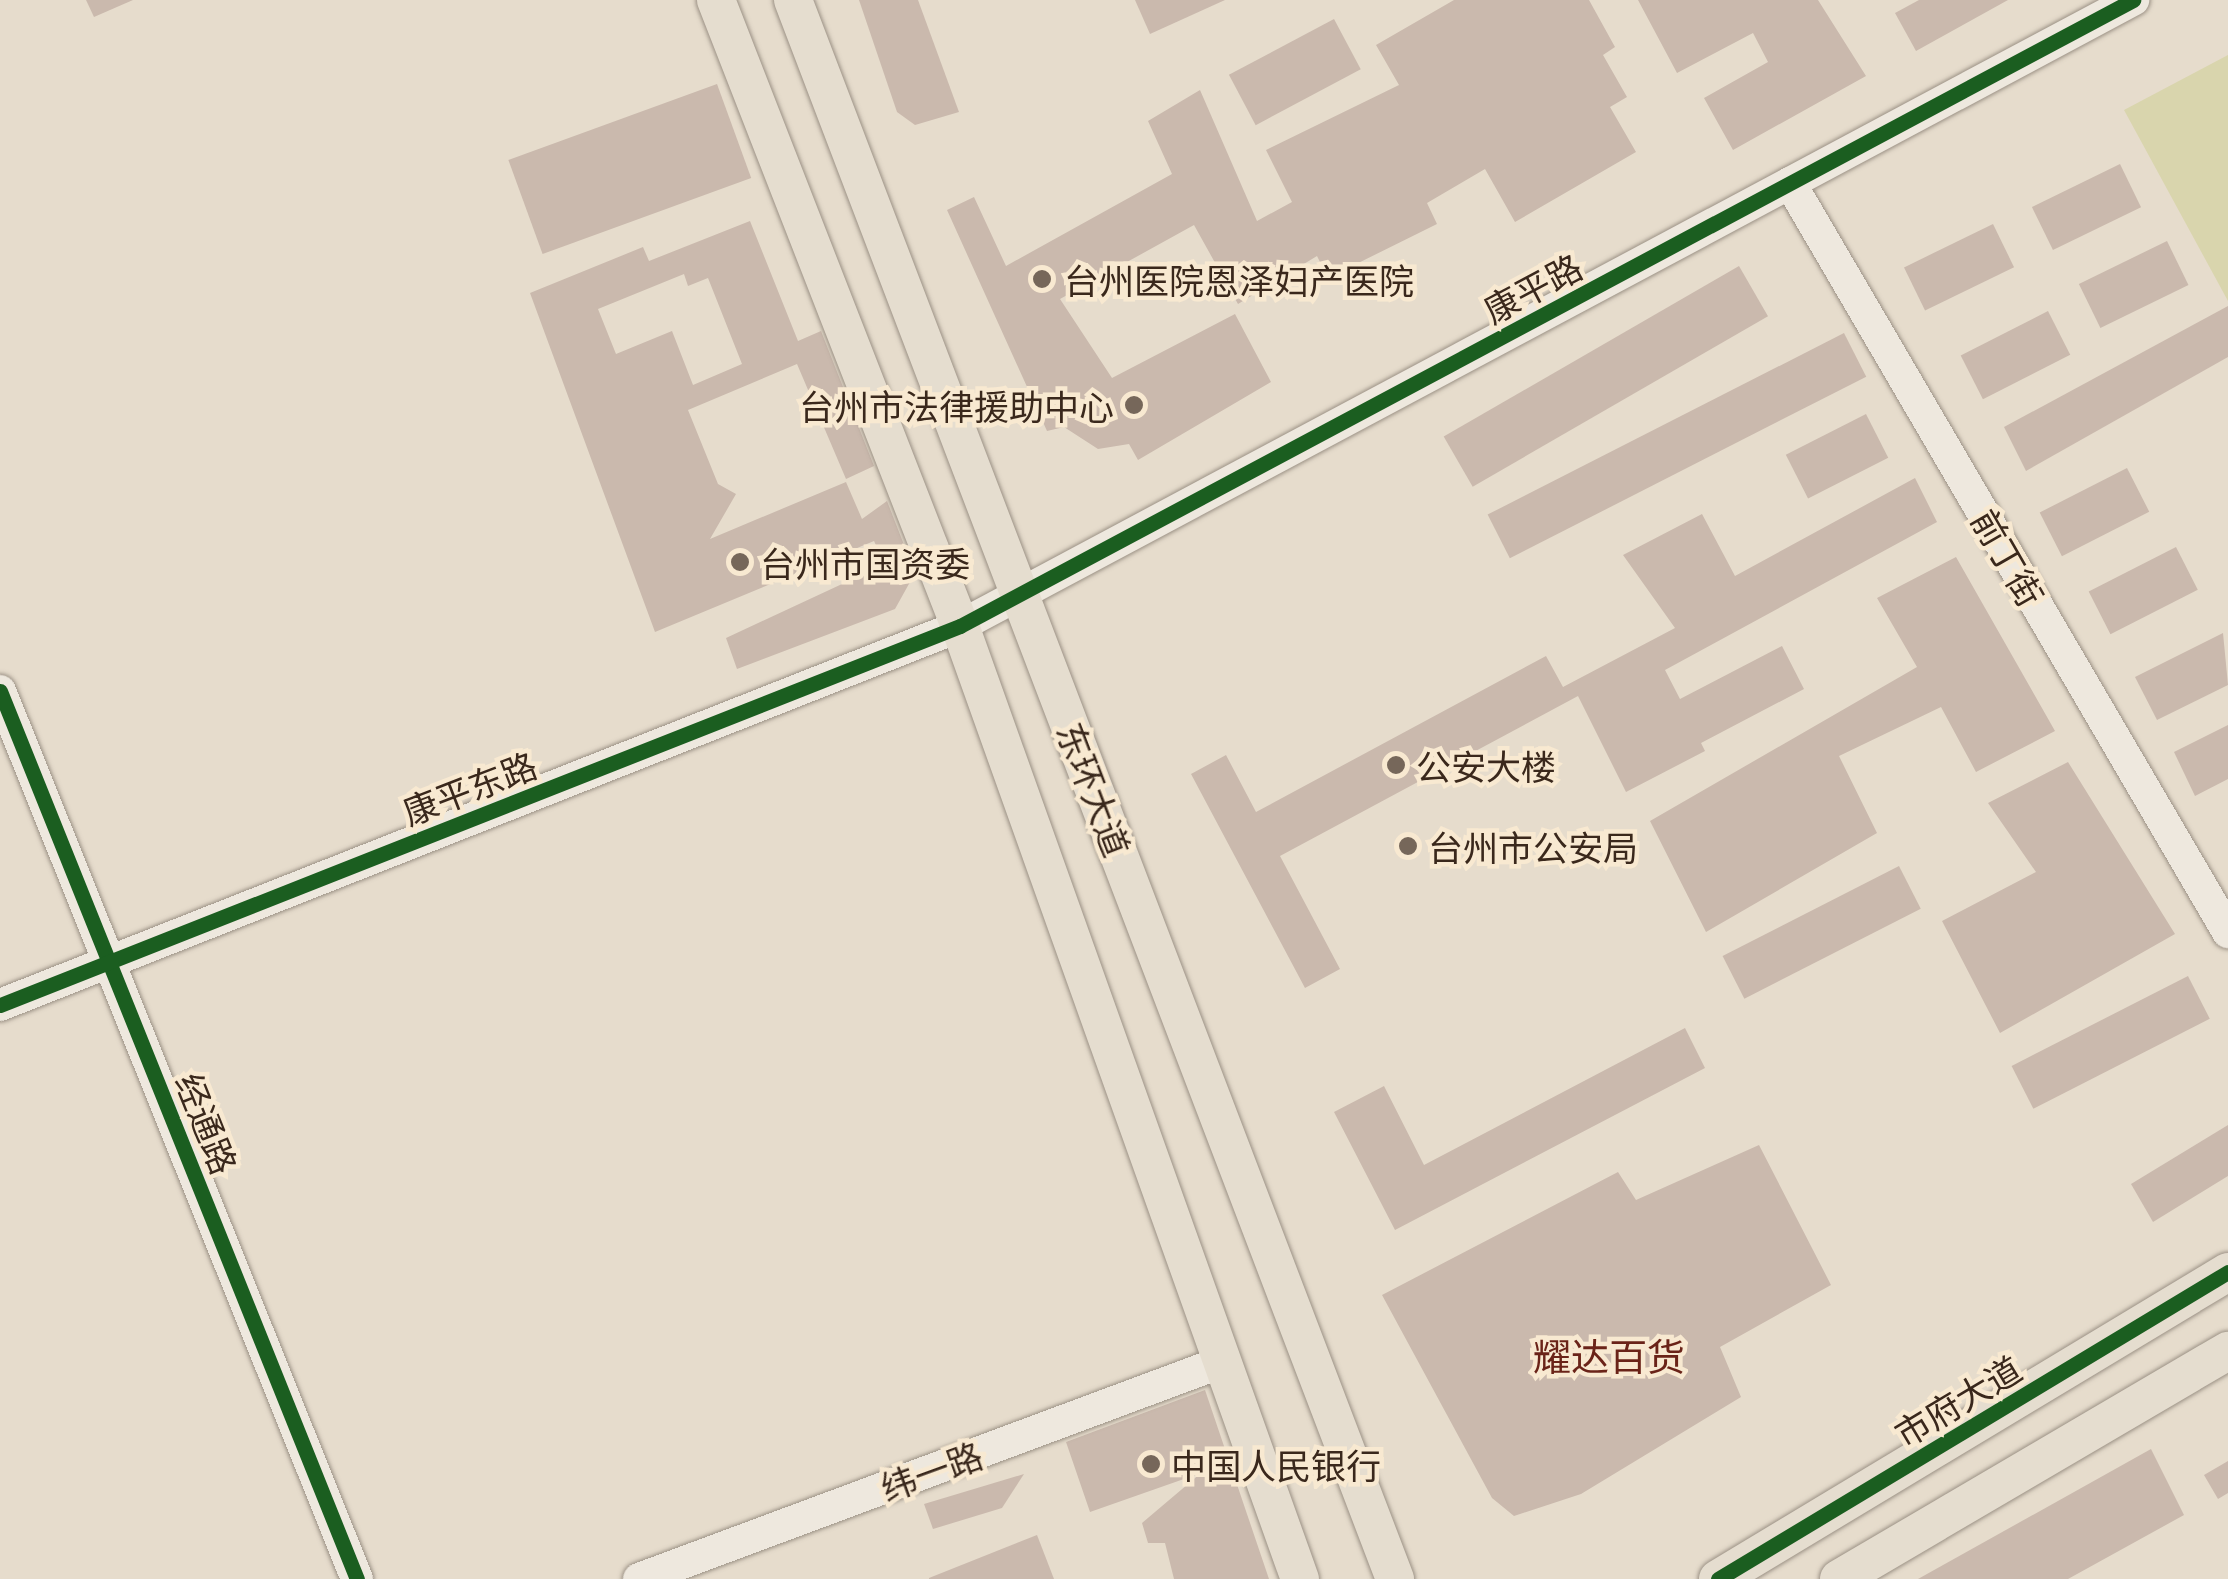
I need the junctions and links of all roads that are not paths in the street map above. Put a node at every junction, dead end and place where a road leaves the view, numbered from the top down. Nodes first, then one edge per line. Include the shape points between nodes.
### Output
1 (716, 0) edge
2 (793, 0) edge
3 (2132, 0) edge
4 (1790, 182) junction
5 (1021, 594) junction
6 (960, 626) junction
7 (0, 691) edge
8 (2228, 932) edge
9 (110, 961) junction
10 (0, 1005) edge
11 (2228, 1272) edge
12 (2228, 1350) edge
13 (1222, 1362) junction
14 (1286, 1541) junction
15 (1397, 1574) edge
16 (358, 1579) edge
17 (639, 1579) edge
18 (1286, 1579) edge
19 (1300, 1579) edge
20 (1718, 1579) edge
21 (1839, 1579) edge

1 - 6 main road, 东环大道
2 - 5 main road, 东环大道
3 - 4 street, 康平路
4 - 5 street, 康平路
4 - 8 street, 前丁街
5 - 6 street, 康平路
5 - 15 main road, 东环大道
6 - 9 street, 康平东路
6 - 13 main road, 东环大道
7 - 9 street, 经通路
9 - 10 street, 康平东路
9 - 16 street, 经通路
11 - 20 main road, 市府大道
12 - 21 main road
13 - 14 main road, 东环大道
13 - 17 street, 纬一路
14 - 18 main road
14 - 19 main road, 东环大道

